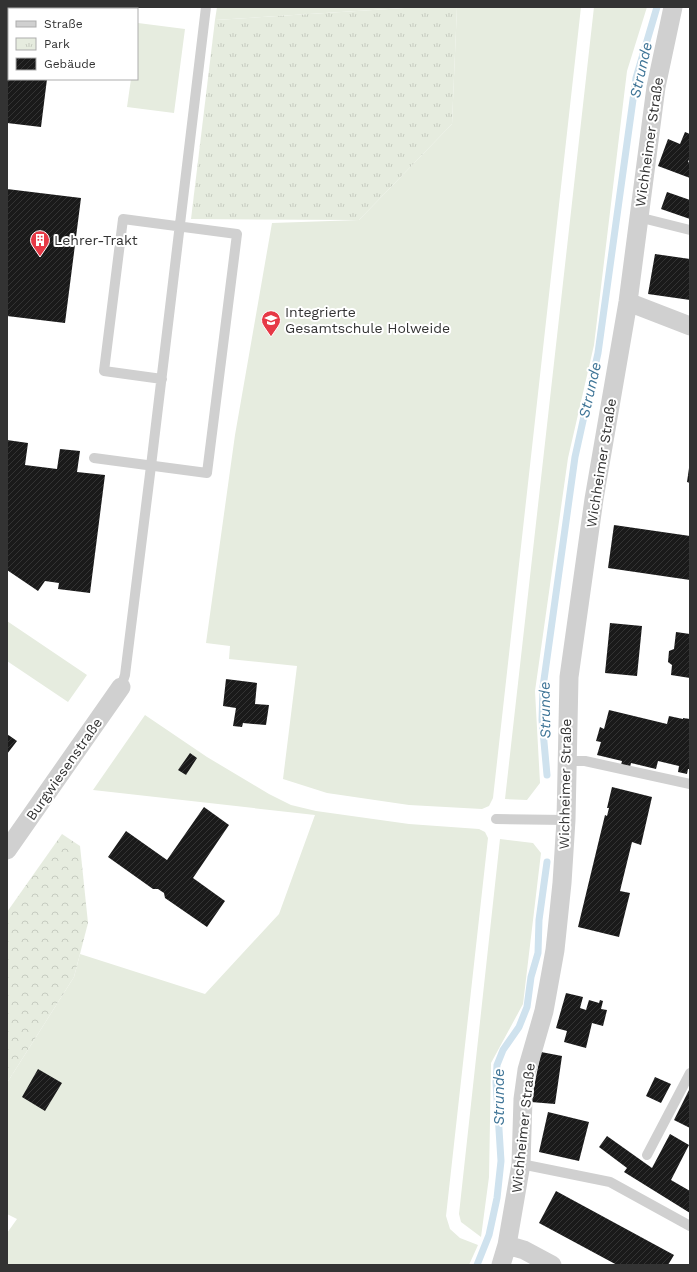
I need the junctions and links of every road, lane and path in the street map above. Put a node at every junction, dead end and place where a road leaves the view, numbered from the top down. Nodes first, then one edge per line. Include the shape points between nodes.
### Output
1 (206, 7) edge
2 (673, 7) edge
3 (638, 216) junction
4 (180, 226) junction
5 (690, 230) edge
6 (628, 302) junction
7 (690, 326) edge
8 (162, 379) junction
9 (94, 458) dead end
10 (151, 466) junction
11 (122, 688) joint
12 (566, 761) junction
13 (690, 784) edge
14 (496, 819) dead end
15 (566, 820) junction
16 (10, 839) edge
17 (690, 1073) edge
18 (647, 1155) dead end
19 (521, 1164) junction
20 (690, 1226) edge
21 (507, 1245) junction
22 (501, 1265) edge
23 (552, 1265) edge

1 - 4 lane
2 - 3 street, Wichheimer Straße via 656,87
3 - 5 lane
3 - 6 street, Wichheimer Straße
4 - 8 lane
4 - 8 lane via 123,219 104,371
4 - 10 lane via 237,234 207,473
6 - 7 street
6 - 12 street, Wichheimer Straße via 594,499 569,677
8 - 10 lane
9 - 10 lane
10 - 11 lane
11 - 16 street, Burgwiesenstraße
12 - 13 lane via 585,761
12 - 15 street, Wichheimer Straße
14 - 15 lane
15 - 19 street, Wichheimer Straße via 555,950 544,1011 527,1070 523,1099
17 - 18 lane
19 - 20 lane via 610,1182
19 - 21 street, Wichheimer Straße
21 - 22 street, Wichheimer Straße
21 - 23 street via 524,1250

